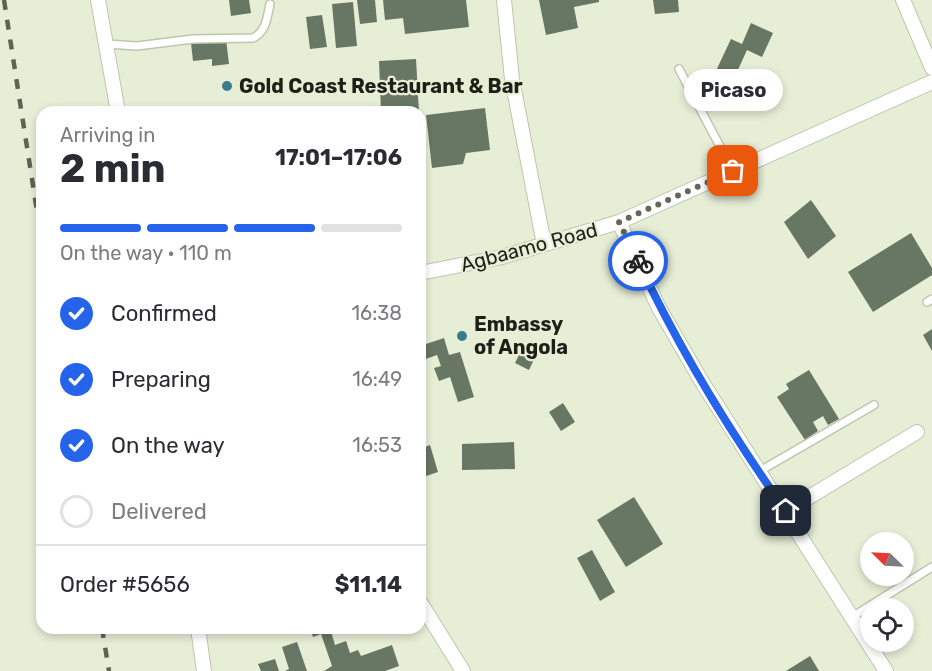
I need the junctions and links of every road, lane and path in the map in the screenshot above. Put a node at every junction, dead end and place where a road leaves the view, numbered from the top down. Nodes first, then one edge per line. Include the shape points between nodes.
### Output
1 (98, 0) edge
2 (504, 0) edge
3 (903, 0) edge
4 (270, 4) dead end
5 (106, 44) junction
6 (932, 68) edge
7 (680, 69) dead end
8 (932, 82) edge
9 (117, 106) edge
10 (733, 171) junction
11 (619, 222) junction
12 (544, 244) junction
13 (426, 272) edge
14 (874, 405) dead end
15 (917, 432) dead end
16 (758, 472) junction
17 (786, 511) junction
18 (932, 567) edge
19 (426, 612) edge
20 (852, 617) junction
21 (199, 634) edge
22 (204, 671) edge
23 (463, 671) edge
24 (886, 671) edge

1 - 5 street
2 - 12 street via 512,79
3 - 6 street
4 - 5 lane via 264,28 253,38 137,46
5 - 9 street
7 - 10 lane
8 - 10 street, Agbaamo Road
10 - 11 street, Agbaamo Road
11 - 12 street, Agbaamo Road
11 - 16 street via 665,317
12 - 13 street, Agbaamo Road
14 - 16 lane
15 - 17 street
16 - 17 street
17 - 20 street
18 - 20 lane
19 - 23 street
20 - 24 street
21 - 22 street

